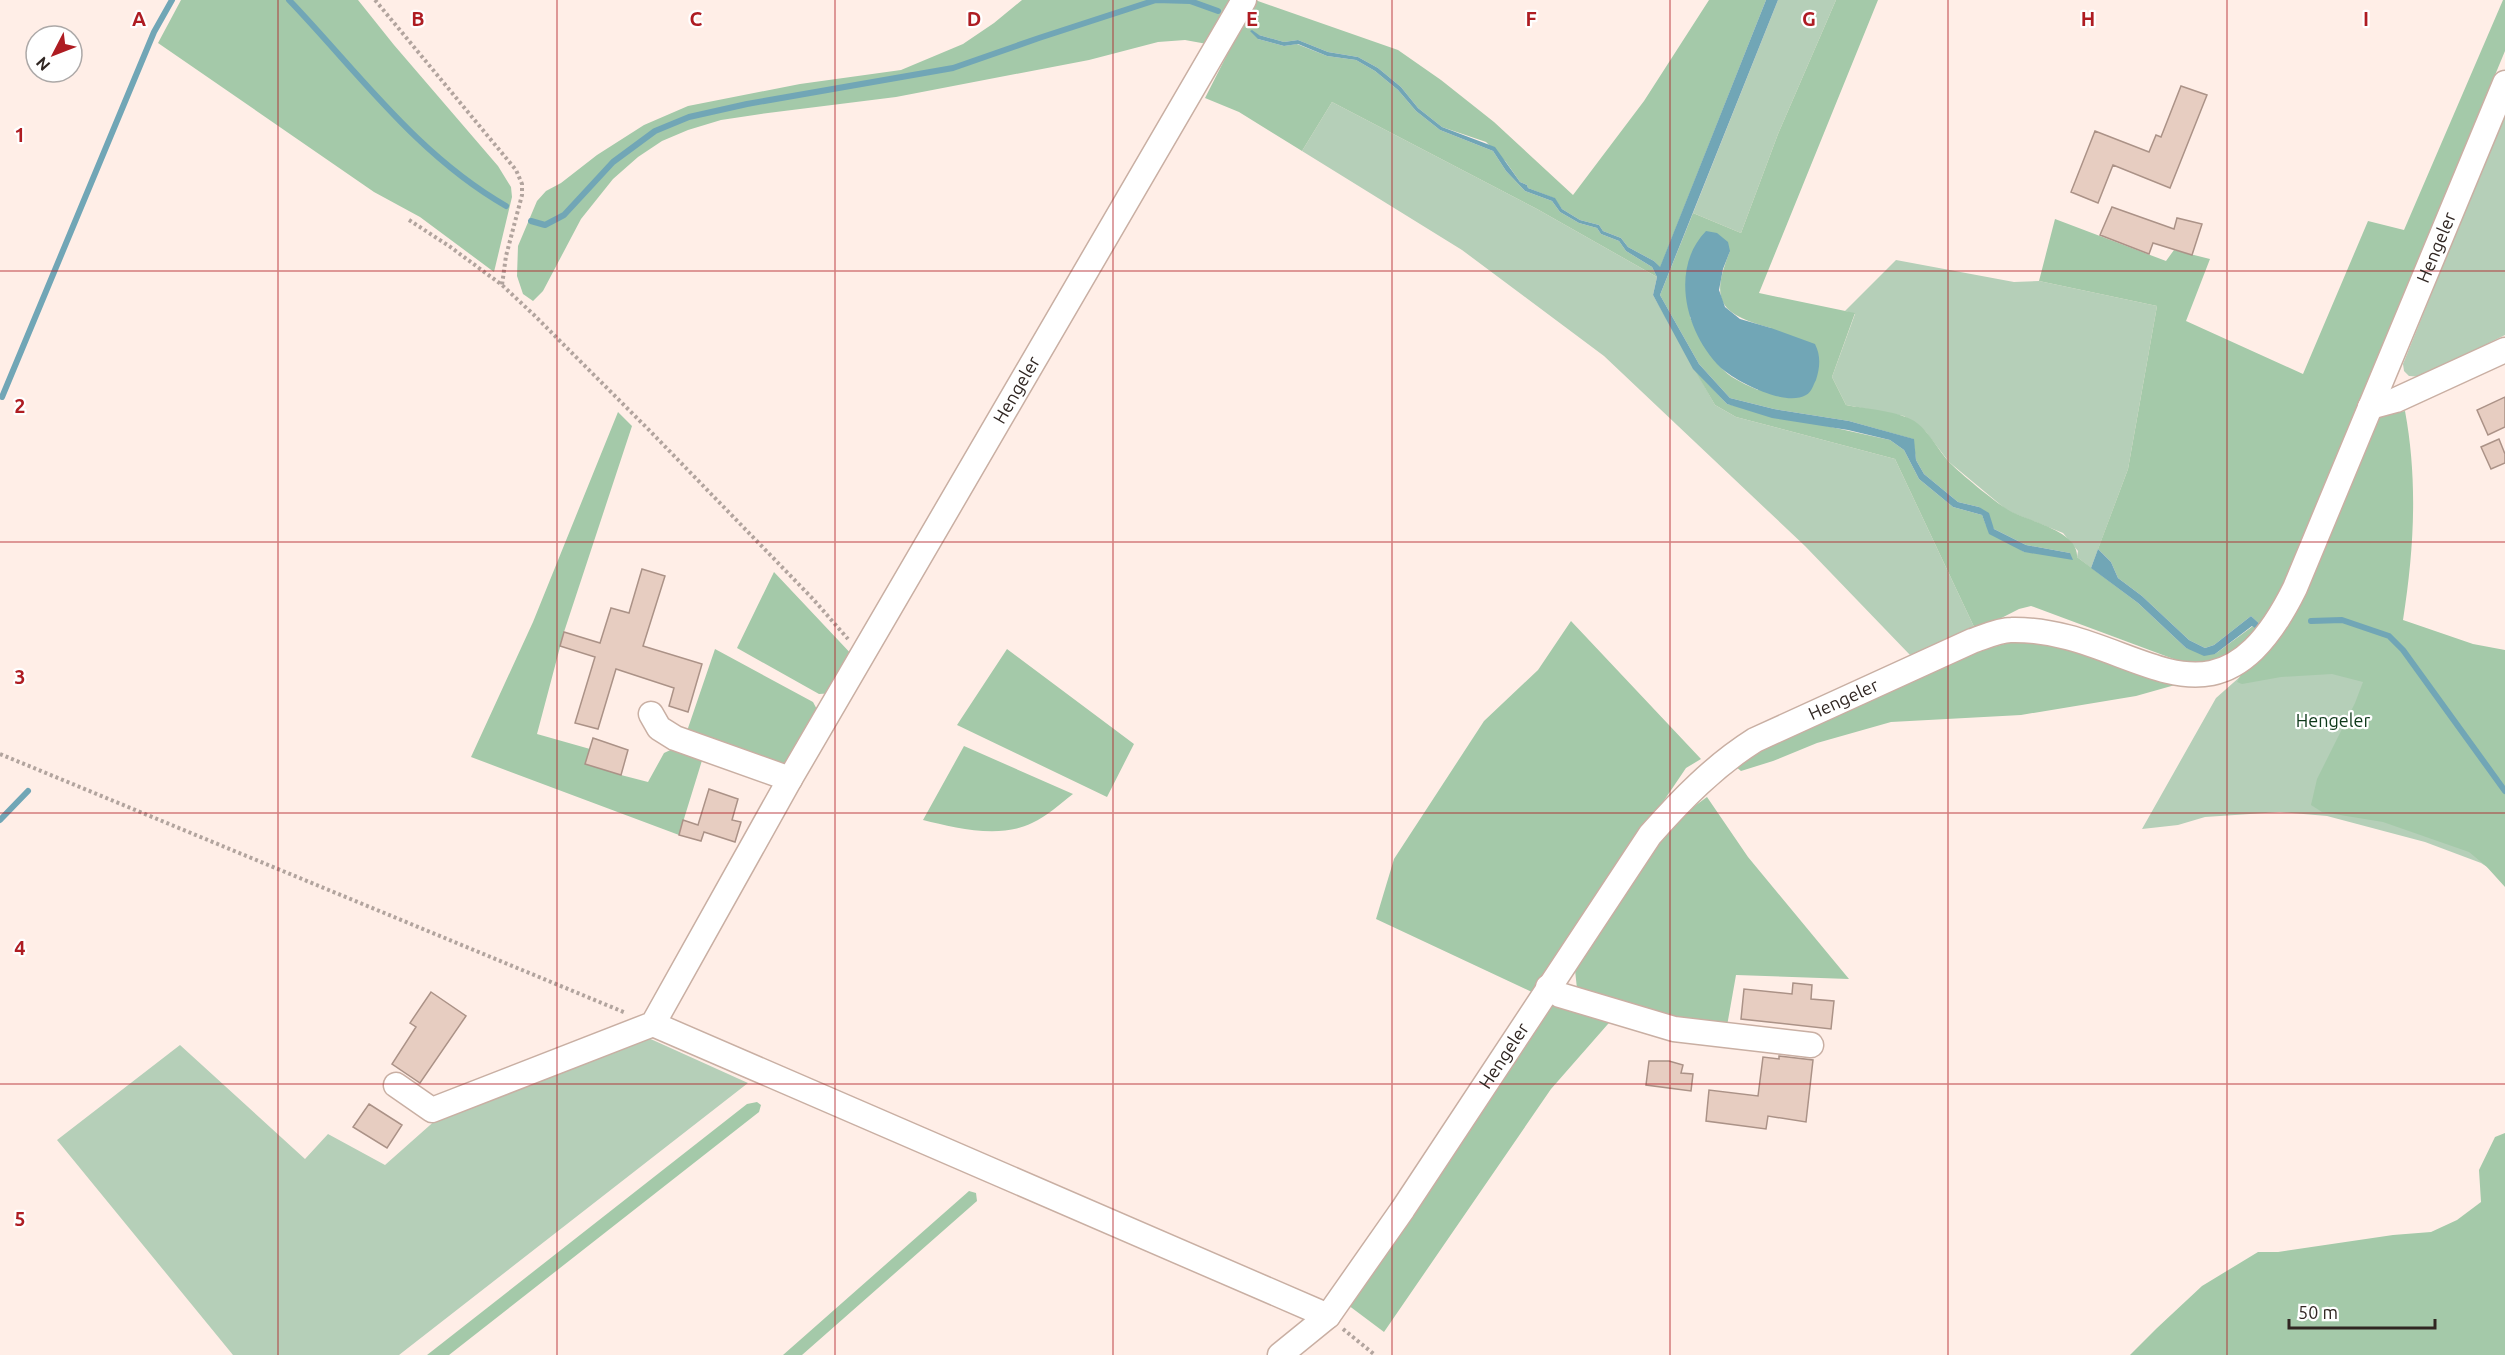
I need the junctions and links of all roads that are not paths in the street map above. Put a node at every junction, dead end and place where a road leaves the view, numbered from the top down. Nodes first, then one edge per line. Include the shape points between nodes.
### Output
1 (1244, 0) edge
2 (2505, 83) edge
3 (2505, 350) edge
4 (2370, 407) junction
5 (651, 714) dead end
6 (790, 779) junction
7 (1548, 987) junction
8 (653, 1024) junction
9 (1811, 1045) dead end
10 (396, 1085) dead end
11 (1328, 1316) junction
12 (1288, 1349) edge

1 - 6 street, Hengeler
2 - 4 street, Hengeler
3 - 4 street via 2396,400
4 - 7 street, Hengeler via 2295,588 2254,650 2212,673 2188,676 2146,666 2082,641 2047,632 2009,629 1972,641 1755,741 1726,758 1650,835
5 - 6 street via 659,728 675,738
6 - 8 street, Hengeler
7 - 9 street via 1560,995 1674,1029
7 - 11 street, Hengeler
8 - 10 street via 432,1110
8 - 11 street
11 - 12 street, Hengeler

